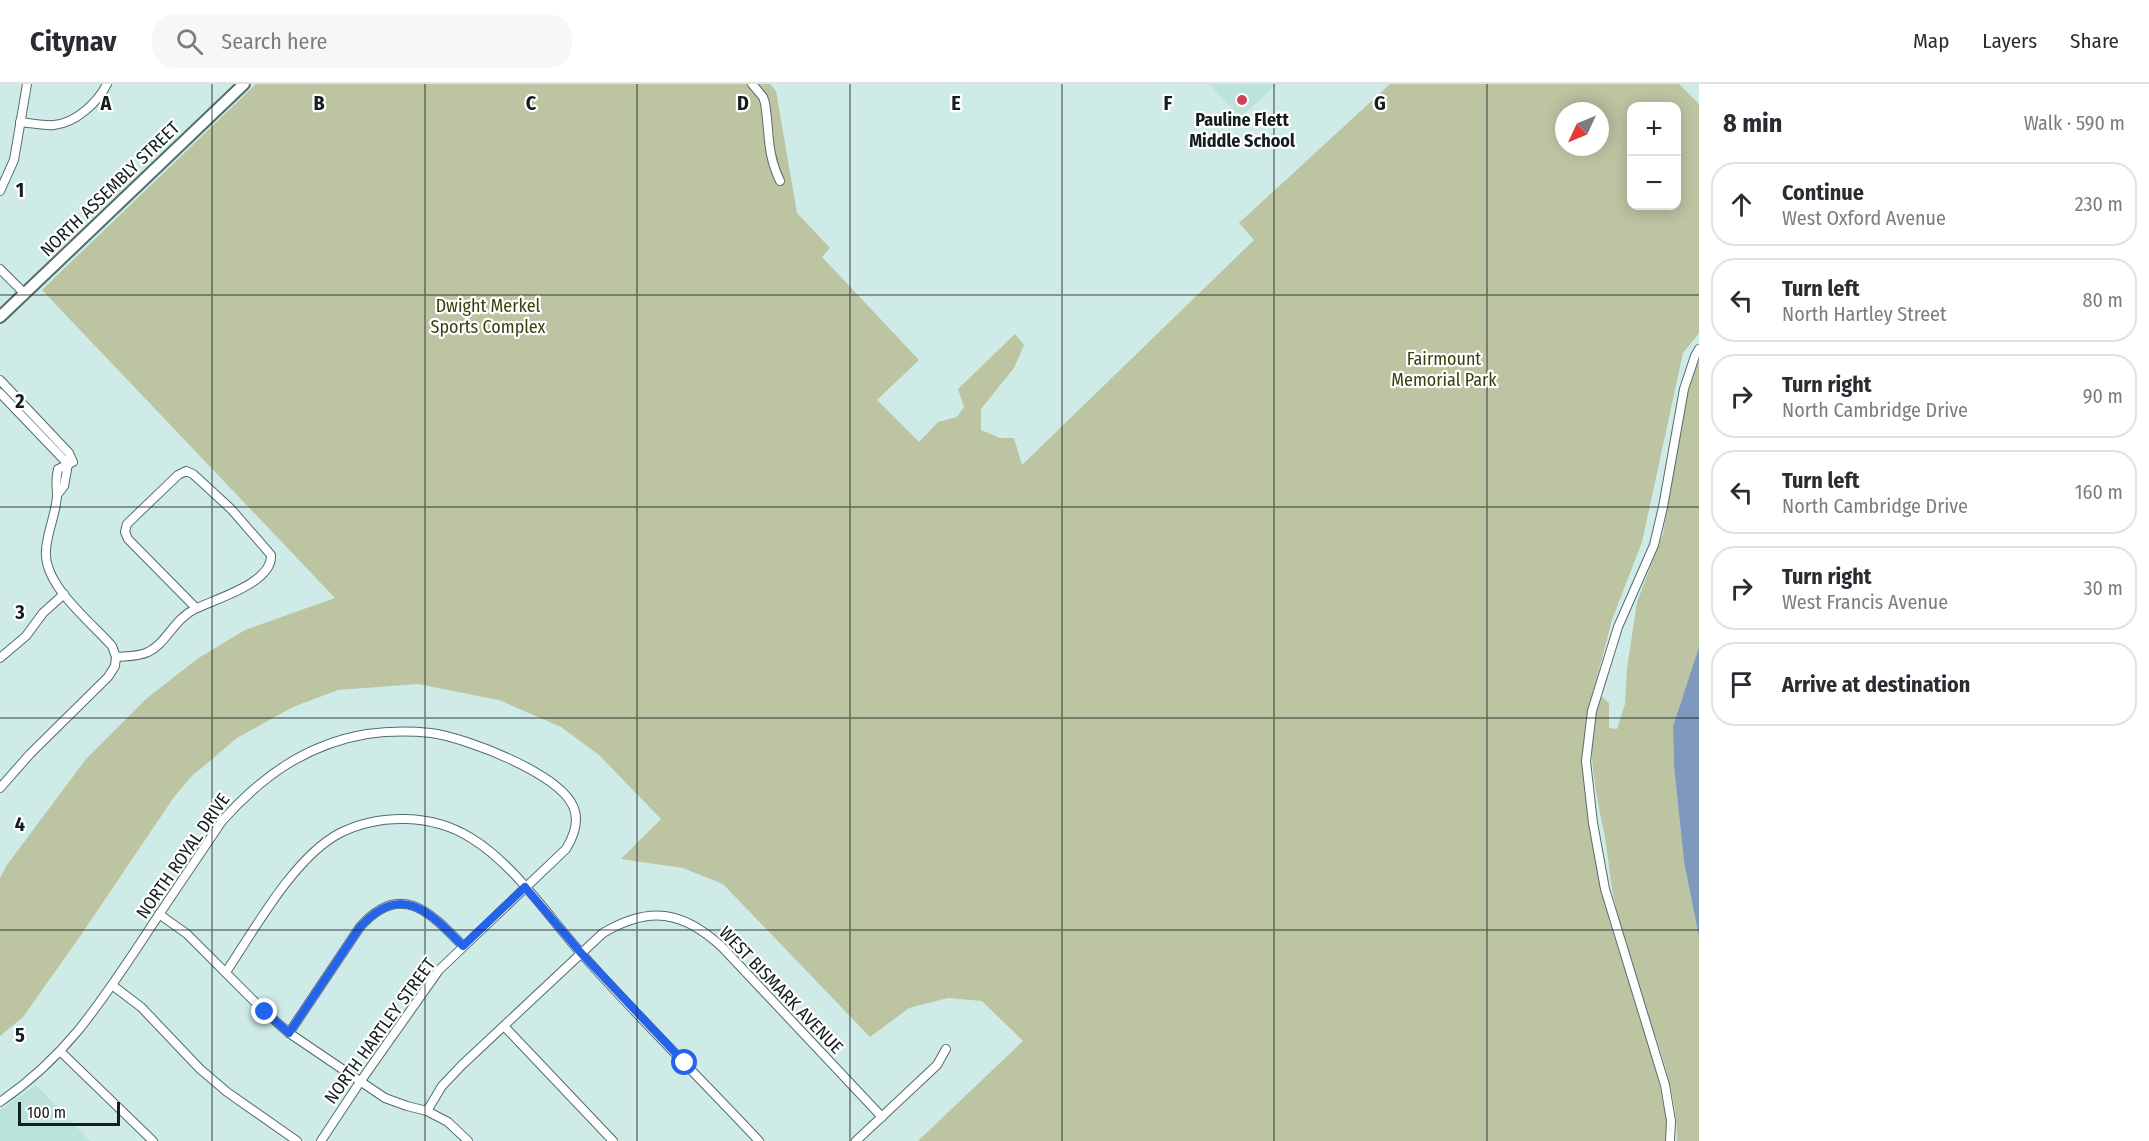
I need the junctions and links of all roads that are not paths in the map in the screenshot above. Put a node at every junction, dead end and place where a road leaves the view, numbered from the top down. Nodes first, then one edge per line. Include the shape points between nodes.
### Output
1 (27, 84) edge
2 (107, 84) edge
3 (244, 84) edge
4 (752, 84) edge
5 (20, 122) junction
6 (780, 181) dead end
7 (0, 190) edge
8 (0, 269) edge
9 (25, 294) junction
10 (0, 317) edge
11 (1699, 349) edge
12 (1, 388) edge
13 (64, 594) junction
14 (196, 608) junction
15 (2, 653) edge
16 (116, 657) junction
17 (0, 788) edge
18 (574, 807) joint
19 (525, 887) junction
20 (159, 914) junction
21 (463, 946) junction
22 (581, 953) junction
23 (226, 972) junction
24 (112, 985) junction
25 (504, 1026) junction
26 (289, 1033) junction
27 (946, 1049) dead end
28 (61, 1052) junction
29 (360, 1082) junction
30 (0, 1102) edge
31 (427, 1111) junction
32 (882, 1117) junction
33 (153, 1141) edge
34 (297, 1141) edge
35 (321, 1141) edge
36 (468, 1141) edge
37 (613, 1141) edge
38 (759, 1141) edge
39 (856, 1141) edge
40 (1670, 1141) edge

1 - 5 street
2 - 5 street via 75,118 55,125
3 - 9 main road, NORTH ASSEMBLY STREET
4 - 6 street via 763,96 768,147
5 - 7 street via 14,160
8 - 9 street
9 - 10 main road, NORTH ASSEMBLY STREET
11 - 40 street via 1684,389 1654,545 1618,627 1592,711 1586,761 1605,889 1665,1085
12 - 13 street via 70,463 58,469 57,495 45,551 51,578
13 - 15 street via 26,636
13 - 16 street via 112,646
14 - 14 street via 125,532 127,524 186,471 231,509 271,555 272,562 253,582
14 - 16 street via 183,616 149,652
16 - 17 street via 108,677
18 - 19 street, NORTH HARTLEY STREET via 577,825 573,838
18 - 20 street, NORTH ROYAL DRIVE via 564,791 552,782 489,749 458,739 432,733 389,732 340,741 293,759 248,793 222,821
19 - 21 street, NORTH HARTLEY STREET
19 - 22 street
19 - 23 street via 492,853 471,837 446,826 387,819 360,825 318,848 296,870
20 - 23 street via 187,934
20 - 24 street, NORTH ROYAL DRIVE
21 - 26 street via 423,909 402,904 385,906 360,927
21 - 29 street, NORTH HARTLEY STREET via 439,970
22 - 25 street, WEST BISMARK AVENUE
22 - 32 street, WEST BISMARK AVENUE via 622,922 667,916 687,922 722,947
22 - 38 street
23 - 26 street
24 - 28 street, NORTH ROYAL DRIVE
24 - 34 street via 141,1007 227,1092
25 - 31 street, WEST BISMARK AVENUE via 442,1086
25 - 37 street
26 - 29 street
27 - 32 street via 937,1065
28 - 30 street, NORTH ROYAL DRIVE
28 - 33 street
29 - 31 street via 385,1098
29 - 35 street, NORTH HARTLEY STREET
31 - 36 street
32 - 39 street

